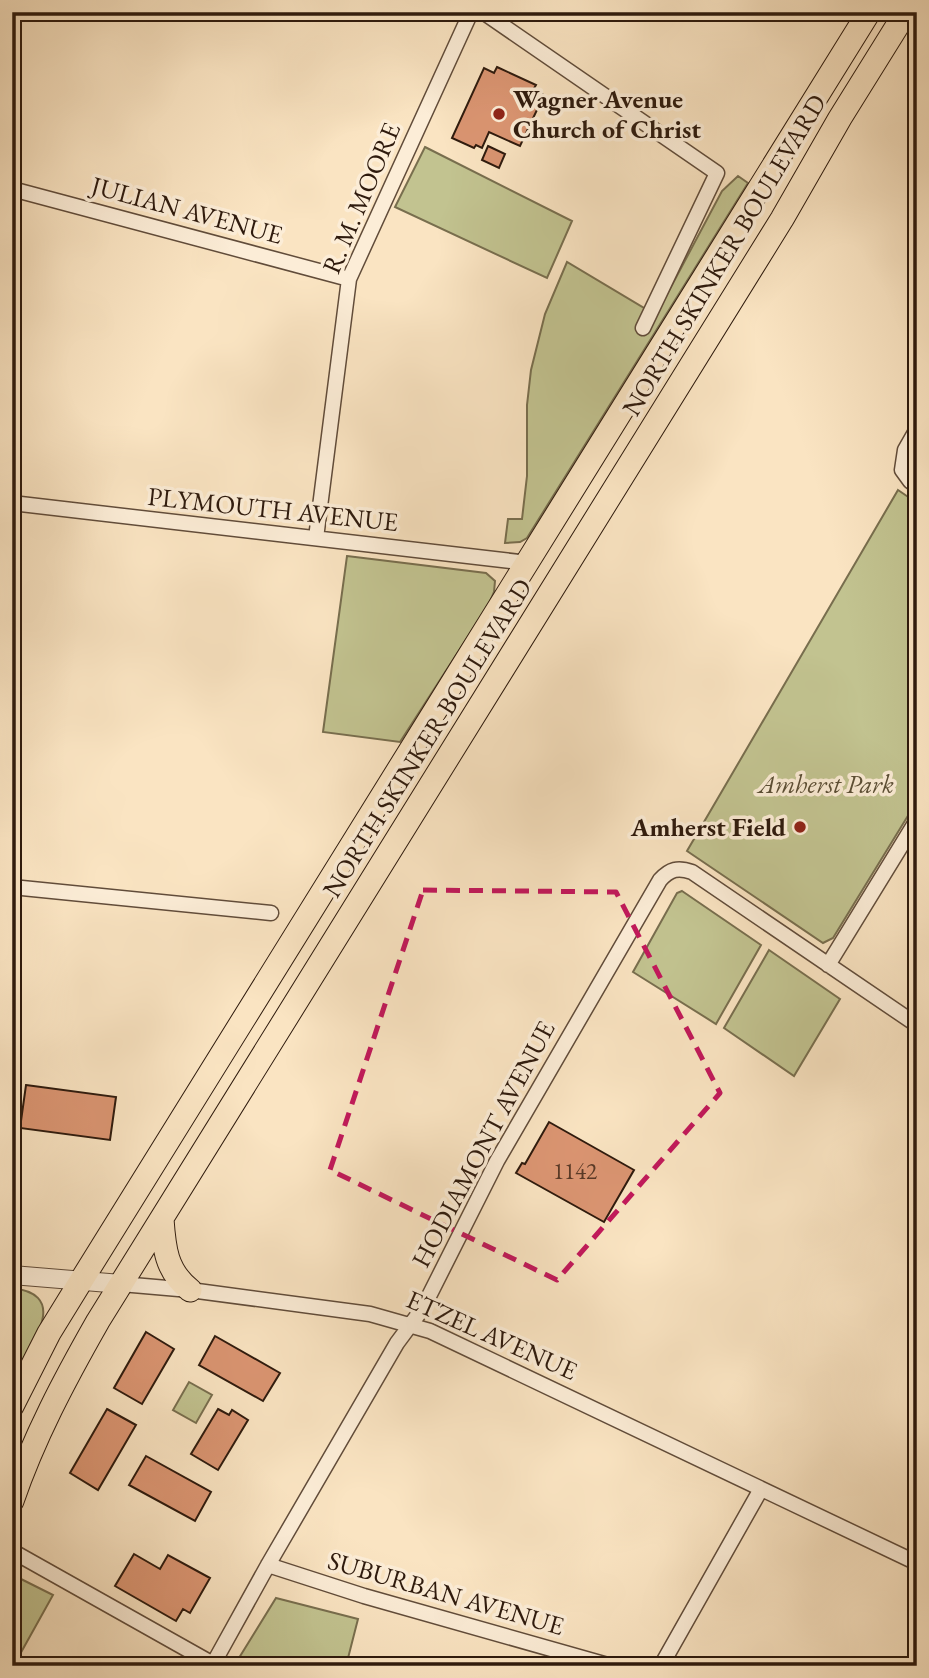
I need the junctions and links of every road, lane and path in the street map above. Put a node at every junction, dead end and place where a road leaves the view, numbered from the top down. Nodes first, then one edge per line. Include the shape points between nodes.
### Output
1 (471, 12) edge
2 (483, 12) edge
3 (869, 12) edge
4 (906, 12) edge
5 (917, 17) edge
6 (890, 38) junction
7 (12, 189) edge
8 (349, 279) junction
9 (643, 328) dead end
10 (917, 429) edge
11 (917, 486) edge
12 (12, 503) edge
13 (316, 538) junction
14 (528, 563) junction
15 (917, 820) edge
16 (12, 887) edge
17 (271, 913) dead end
18 (828, 965) junction
19 (917, 1025) edge
20 (162, 1219) junction
21 (12, 1275) edge
22 (81, 1281) junction
23 (121, 1284) junction
24 (190, 1290) junction
25 (411, 1324) junction
26 (12, 1406) edge
27 (761, 1489) junction
28 (12, 1501) edge
29 (12, 1551) edge
30 (917, 1563) edge
31 (268, 1564) junction
32 (213, 1665) edge
33 (611, 1666) edge
34 (661, 1666) edge

1 - 8 street, R. M. MOORE
2 - 9 street via 717,173
3 - 14 main road, NORTH SKINKER BOULEVARD
4 - 6 main road, NORTH SKINKER BOULEVARD
5 - 6 main road
6 - 20 main road, NORTH SKINKER BOULEVARD
7 - 8 street, JULIAN AVENUE
8 - 13 street, R. M. MOORE
10 - 11 street via 905,450 902,470
12 - 13 street, PLYMOUTH AVENUE
13 - 14 street, PLYMOUTH AVENUE
14 - 22 main road, NORTH SKINKER BOULEVARD
15 - 18 street
16 - 17 street
18 - 19 street
18 - 25 street, HODIAMONT AVENUE via 692,873 675,869 660,880 497,1161
20 - 23 main road, NORTH SKINKER BOULEVARD
20 - 24 main road via 169,1265
21 - 22 street, ETZEL AVENUE
22 - 23 street, ETZEL AVENUE
22 - 26 main road, NORTH SKINKER BOULEVARD
23 - 24 street, ETZEL AVENUE
23 - 28 main road, NORTH SKINKER BOULEVARD via 50,1410
24 - 25 street, ETZEL AVENUE via 370,1314
25 - 27 street, ETZEL AVENUE
25 - 31 street, HODIAMONT AVENUE
27 - 30 street, ETZEL AVENUE
27 - 34 street
29 - 32 street
31 - 32 street, HODIAMONT AVENUE
31 - 33 street, SUBURBAN AVENUE

